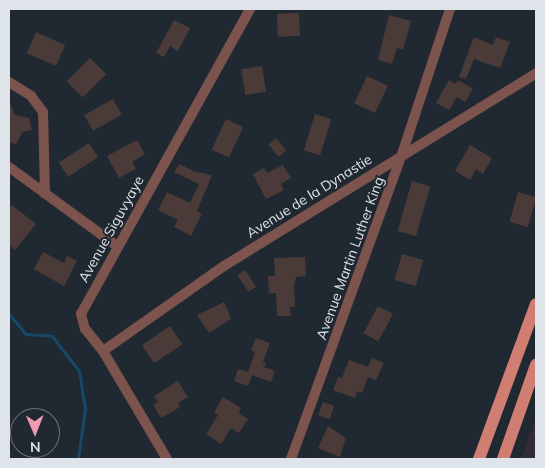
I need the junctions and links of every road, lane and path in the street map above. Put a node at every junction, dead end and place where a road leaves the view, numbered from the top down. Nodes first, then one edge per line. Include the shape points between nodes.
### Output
1 (250, 9) edge
2 (450, 9) edge
3 (536, 73) edge
4 (9, 82) edge
5 (402, 154) junction
6 (9, 167) edge
7 (45, 194) junction
8 (117, 246) junction
9 (536, 304) edge
10 (103, 351) junction
11 (536, 365) edge
12 (167, 459) edge
13 (291, 459) edge
14 (479, 459) edge
15 (503, 459) edge

1 - 8 street, Avenue Siguvyaye
2 - 5 street, Avenue Martin Luther King
3 - 5 street, Avenue de la Dynastie
4 - 7 street via 31,96 44,112
5 - 10 street, Avenue de la Dynastie via 224,266
5 - 13 street, Avenue Martin Luther King
6 - 7 street
7 - 8 street
8 - 10 street, Avenue Siguvyaye via 81,314 85,329
9 - 14 main road
10 - 12 street, Avenue Siguvyaye
11 - 15 main road

